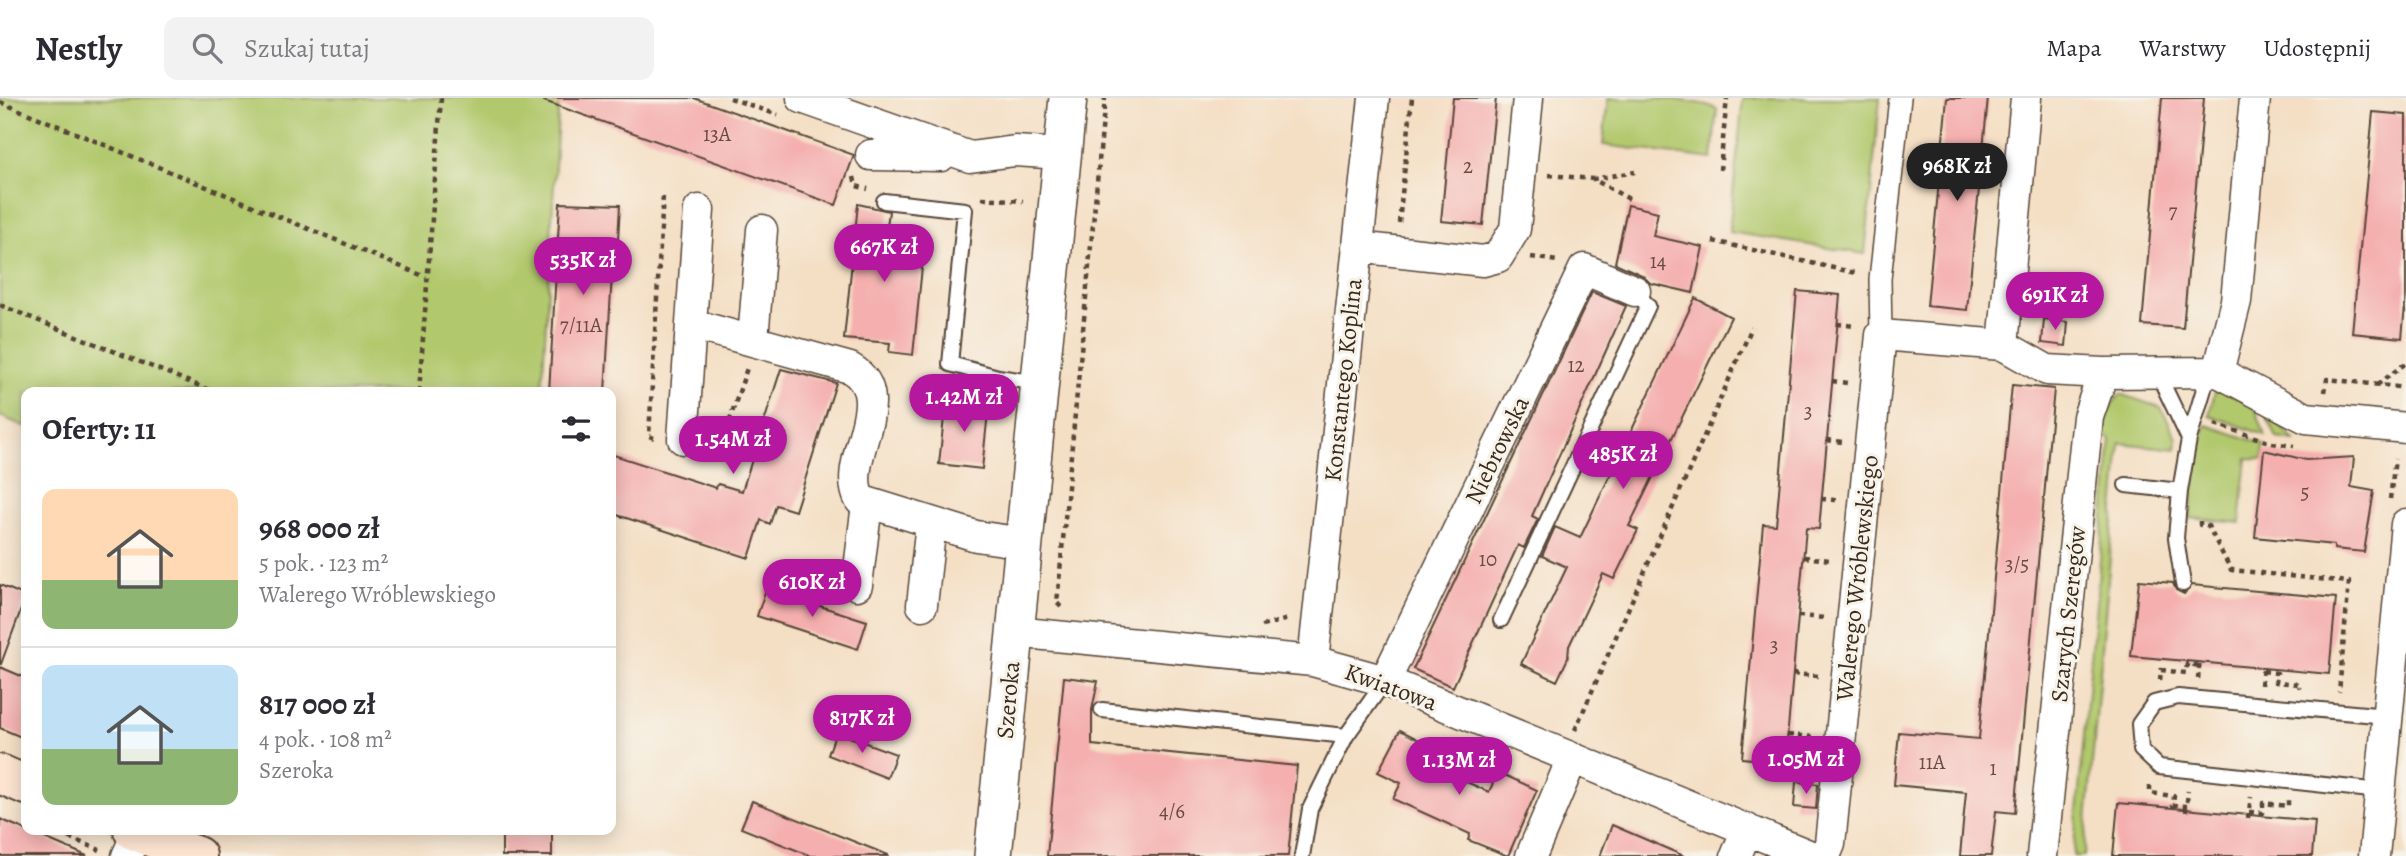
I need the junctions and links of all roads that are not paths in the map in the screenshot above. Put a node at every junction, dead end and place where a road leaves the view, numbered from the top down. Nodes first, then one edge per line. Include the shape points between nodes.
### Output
1 (802, 98) edge
2 (1068, 98) edge
3 (1374, 98) edge
4 (1528, 98) edge
5 (1900, 98) edge
6 (2026, 98) edge
7 (2255, 98) edge
8 (871, 155) dead end
9 (1062, 155) junction
10 (970, 157) junction
11 (884, 201) dead end
12 (699, 209) dead end
13 (762, 230) dead end
14 (1357, 247) junction
15 (1635, 291) joint
16 (691, 324) junction
17 (1881, 335) junction
18 (2003, 345) junction
19 (750, 353) junction
20 (2157, 372) junction
21 (2213, 372) junction
22 (2102, 373) junction
23 (1040, 383) junction
24 (2406, 428) edge
25 (2189, 439) junction
26 (679, 443) road end
27 (2126, 485) dead end
28 (2180, 491) junction
29 (867, 504) junction
30 (932, 524) junction
31 (2406, 524) edge
32 (1024, 543) junction
33 (2183, 584) dead end
34 (857, 585) dead end
35 (922, 605) dead end
36 (1501, 620) dead end
37 (1014, 632) junction
38 (1313, 661) junction
39 (1385, 681) junction
40 (1102, 710) dead end
41 (2387, 716) junction
42 (1346, 736) junction
43 (1572, 759) junction
44 (0, 774) edge
45 (21, 783) edge
46 (2379, 791) junction
47 (125, 842) edge
48 (1742, 842) edge
49 (197, 856) edge
50 (993, 856) edge
51 (1302, 856) edge
52 (1531, 856) edge
53 (1811, 856) edge
54 (1825, 856) edge
55 (2042, 856) edge
56 (2374, 856) edge

1 - 10 street
2 - 9 street, Szeroka
3 - 14 street, Konstantego Koplina
4 - 14 street via 1515,229 1499,257 1483,261
5 - 17 street via 1881,279
6 - 18 street
7 - 21 street via 2236,301
8 - 10 street
9 - 10 street via 1015,150
9 - 23 street, Szeroka
11 - 23 lane via 965,210 950,364
12 - 16 street
13 - 19 street
14 - 38 street, Konstantego Koplina
15 - 36 lane via 1648,306
15 - 39 street, Niebrowska via 1584,269
16 - 19 street
16 - 26 street
17 - 18 street
17 - 54 street, Walerego Wróblewskiego via 1830,844
18 - 22 street via 2047,370
19 - 29 street via 850,368 862,375 870,389 870,405 854,491
20 - 21 street
20 - 22 street
20 - 25 lane
21 - 24 street via 2306,418
21 - 25 lane
22 - 55 street, Szarych Szeregów via 2088,416
23 - 32 street, Szeroka
25 - 28 lane
27 - 28 lane
28 - 33 lane via 2176,538
29 - 30 street
29 - 34 street
30 - 32 street via 982,538
30 - 35 street
31 - 41 street
32 - 37 street, Szeroka
37 - 38 street, Kwiatowa
37 - 50 street, Szeroka
38 - 39 street, Kwiatowa
39 - 42 lane
39 - 43 street, Kwiatowa
40 - 42 lane
41 - 46 street
41 - 46 lane via 2178,697 2154,703 2139,724 2141,750 2160,768
42 - 51 lane via 1310,809
43 - 48 street, Kwiatowa
43 - 52 street
44 - 45 main road
46 - 56 street
47 - 49 main road
48 - 53 street, Kwiatowa

